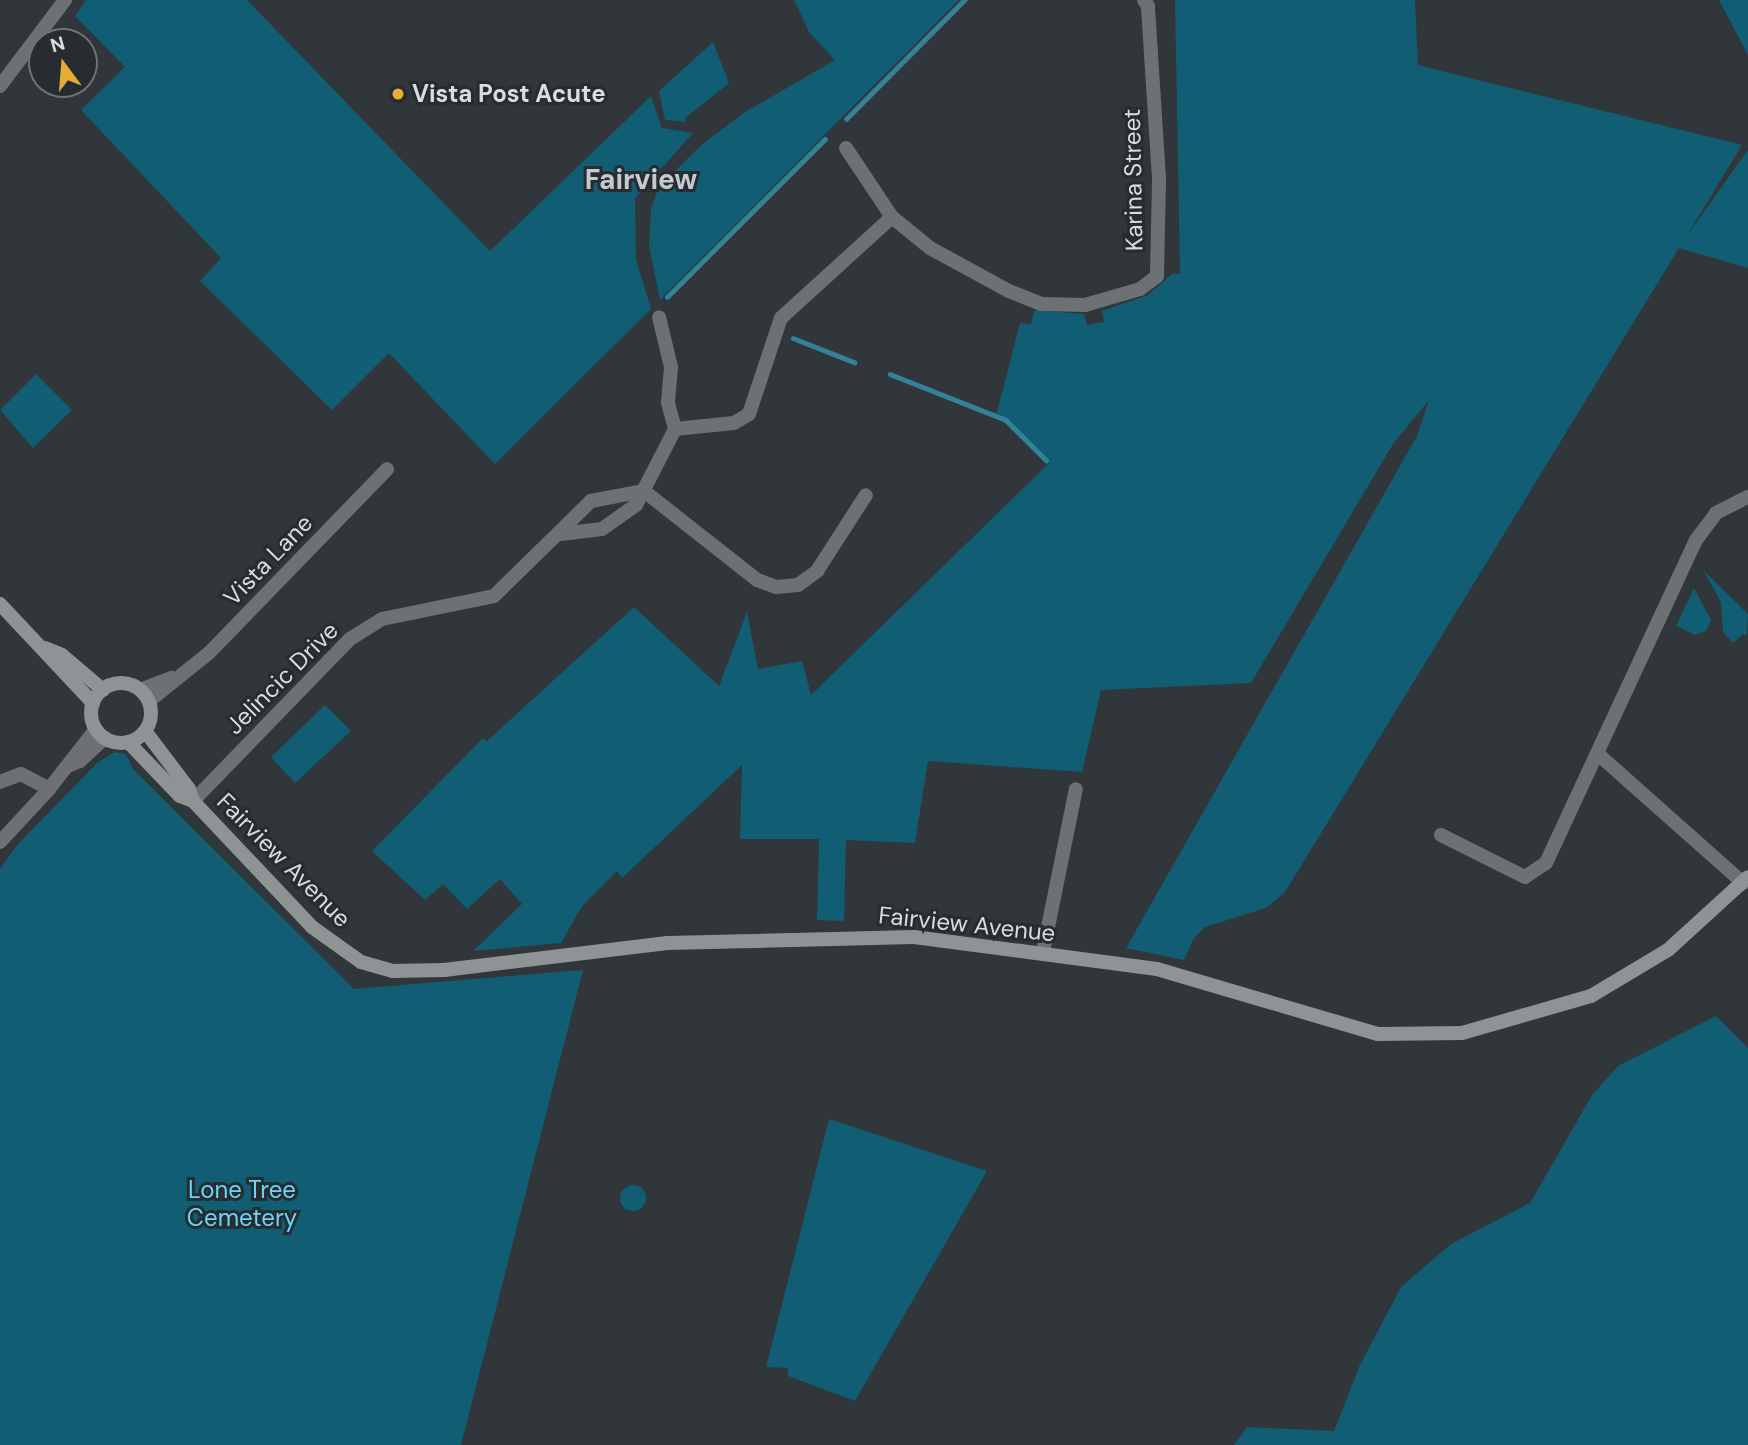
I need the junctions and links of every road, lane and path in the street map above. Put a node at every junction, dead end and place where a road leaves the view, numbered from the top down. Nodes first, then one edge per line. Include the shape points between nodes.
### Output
1 (65, 0) edge
2 (1144, 0) edge
3 (0, 86) edge
4 (846, 148) dead end
5 (892, 217) junction
6 (659, 317) dead end
7 (675, 429) junction
8 (387, 469) dead end
9 (644, 491) junction
10 (866, 495) dead end
11 (611, 496) junction
12 (1748, 497) edge
13 (620, 519) junction
14 (561, 534) junction
15 (0, 604) edge
16 (45, 648) junction
17 (103, 690) junction
18 (144, 696) junction
19 (93, 703) junction
20 (145, 731) junction
21 (100, 734) junction
22 (128, 742) junction
23 (1599, 755) junction
24 (0, 782) edge
25 (49, 789) junction
26 (1076, 789) dead end
27 (193, 802) junction
28 (1441, 835) dead end
29 (0, 842) edge
30 (1745, 880) edge
31 (1043, 953) junction

1 - 3 street
2 - 5 street, Karina Street via 1159,178 1157,276 1140,289 1085,304 1041,304 930,248
4 - 5 street, Karina Street
5 - 7 street via 781,318 749,414 734,423
6 - 7 street via 671,367 668,402
7 - 9 street
8 - 18 street, Vista Lane via 209,653
9 - 10 street via 757,580 776,587 798,584 817,571
9 - 11 street, Jelincic Drive
9 - 13 street
11 - 13 street
11 - 14 street, Jelincic Drive via 591,501
12 - 23 street via 1716,513 1696,540 1651,631
13 - 14 street via 602,529
14 - 27 street, Jelincic Drive via 494,596 382,619 351,639
15 - 16 main road
16 - 17 main road via 62,655
16 - 19 main road
17 - 18 main road via 122,684
17 - 19 main road
18 - 20 main road via 151,716
19 - 21 main road
20 - 22 main road
20 - 27 main road, Fairview Avenue via 189,789
21 - 22 main road
21 - 25 street via 73,753
22 - 27 main road, Fairview Avenue via 180,796
23 - 28 street via 1546,863 1525,877
23 - 30 street
24 - 25 street via 21,774
25 - 29 street
26 - 31 street
27 - 31 main road, Fairview Avenue via 312,927 376,968 444,970 667,943 830,936 914,937
30 - 31 main road, Fairview Avenue via 1668,950 1591,996 1462,1033 1378,1034 1157,969

